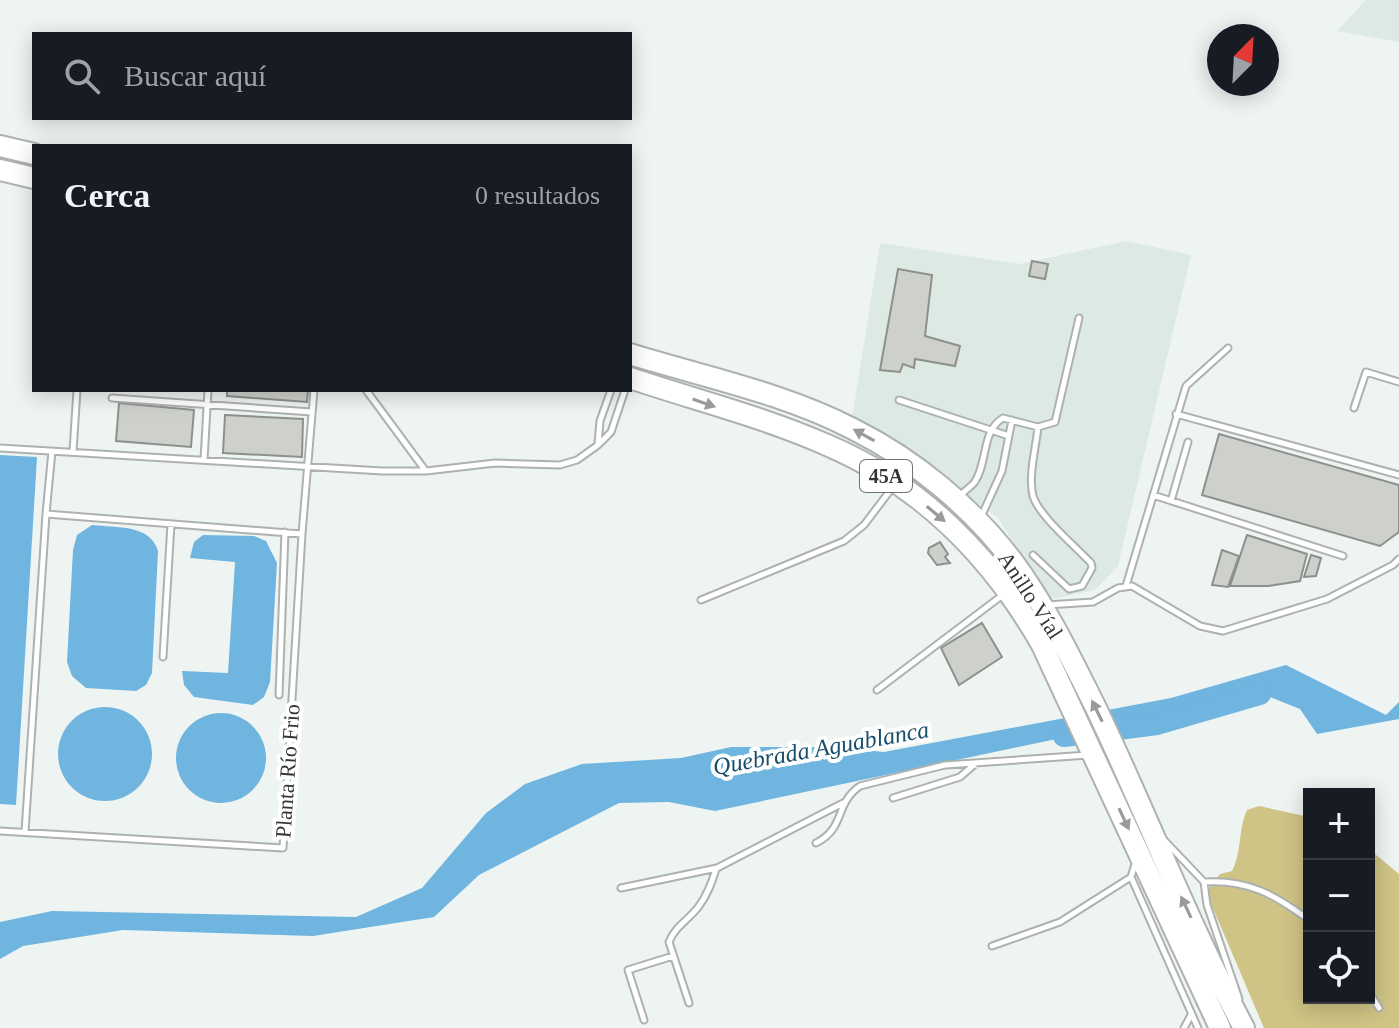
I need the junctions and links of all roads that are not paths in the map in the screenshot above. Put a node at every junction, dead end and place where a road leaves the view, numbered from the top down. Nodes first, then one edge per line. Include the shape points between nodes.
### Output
1 (0, 146) edge
2 (32, 154) edge
3 (0, 170) edge
4 (32, 178) edge
5 (1079, 318) dead end
6 (1228, 348) dead end
7 (632, 355) edge
8 (632, 379) edge
9 (1399, 382) edge
10 (77, 392) edge
11 (208, 392) edge
12 (314, 392) edge
13 (367, 392) edge
14 (610, 392) edge
15 (624, 392) edge
16 (112, 398) dead end
17 (899, 400) dead end
18 (207, 404) junction
19 (1354, 408) dead end
20 (312, 412) junction
21 (1176, 414) junction
22 (1012, 420) junction
23 (1038, 427) junction
24 (991, 429) junction
25 (1009, 436) junction
26 (1188, 442) dead end
27 (598, 445) junction
28 (0, 448) edge
29 (52, 451) junction
30 (73, 451) junction
31 (204, 460) junction
32 (308, 468) junction
33 (426, 471) junction
34 (1399, 475) edge
35 (896, 482) junction
36 (1153, 495) junction
37 (955, 499) junction
38 (1171, 501) junction
39 (46, 514) junction
40 (979, 521) junction
41 (171, 524) junction
42 (285, 532) junction
43 (302, 534) junction
44 (1033, 555) dead end
45 (1343, 556) dead end
46 (1399, 559) edge
47 (1126, 586) junction
48 (1008, 591) junction
49 (701, 600) dead end
50 (1043, 605) junction
51 (163, 657) dead end
52 (877, 690) dead end
53 (279, 695) dead end
54 (1092, 751) junction
55 (976, 763) junction
56 (893, 798) dead end
57 (844, 802) junction
58 (1147, 822) junction
59 (0, 831) edge
60 (25, 832) junction
61 (816, 843) dead end
62 (1139, 852) junction
63 (717, 868) junction
64 (1131, 877) junction
65 (1204, 882) junction
66 (621, 888) dead end
67 (1303, 916) edge
68 (992, 946) dead end
69 (673, 956) junction
70 (1375, 1002) edge
71 (689, 1003) dead end
72 (1379, 1008) dead end
73 (1192, 1014) junction
74 (644, 1020) dead end
75 (1184, 1028) edge
76 (1198, 1028) edge
77 (1220, 1028) edge
78 (1246, 1028) edge

1 - 2 highway
3 - 4 highway
5 - 23 lane via 1059,412 1055,422
6 - 21 lane via 1186,386
37 -> 7 highway, Anillo Víal / 45A via 880,444 825,415
8 -> 35 highway, Anillo Víal / 45A via 827,445
9 - 19 lane via 1366,372
10 - 30 lane
11 - 18 lane
12 - 20 lane, Planta Río Frio
13 - 33 lane
14 - 27 lane
15 - 27 lane via 611,432
16 - 18 lane
17 - 24 lane
18 - 20 lane
18 - 31 lane
20 - 32 lane, Planta Río Frio
21 - 34 lane
21 - 36 lane
22 - 23 lane
22 - 24 lane via 1003,418
22 - 25 lane
23 - 44 lane via 1033,497 1092,568 1082,586 1069,589
24 - 25 lane
24 - 37 lane via 975,482
25 - 40 lane via 1002,471
26 - 38 lane
27 - 33 lane via 560,465 495,463
28 - 29 lane
29 - 30 lane
29 - 39 lane
30 - 31 lane
31 - 32 lane
32 - 33 lane
32 - 43 lane, Planta Río Frio
35 -> 48 highway, Anillo Víal / 45A via 957,531
35 - 49 lane via 864,525 844,541
36 - 38 lane
36 - 47 lane
37 - 40 highway, Anillo Víal / 45A
38 - 45 lane
39 - 41 lane
39 - 60 lane
40 - 50 highway, Anillo Víal / 45A
41 - 42 lane
41 - 51 lane
42 - 43 lane
42 - 53 lane
43 - 60 lane, Planta Río Frio via 283,848
46 - 47 lane via 1327,599 1223,631 1200,626
47 - 50 lane via 1093,602
48 - 52 lane
48 - 54 highway, Anillo Víal / 45A via 1042,645
58 -> 50 highway, Anillo Víal / 45A
54 - 55 lane
54 -> 62 highway, Anillo Víal / 45A
55 - 56 lane via 960,777
55 - 57 lane via 945,765 860,786
57 - 61 lane via 835,828
57 - 63 lane
58 - 65 lane
78 -> 58 highway, Anillo Víal / 45A
59 - 60 lane, Planta Río Frio
62 - 64 lane
62 - 77 highway, Anillo Víal / 45A
63 - 66 lane
63 - 69 lane via 697,909 673,932
64 - 68 lane via 1060,922
64 - 73 lane
65 - 67 lane via 1229,880 1250,886
65 - 78 lane
69 - 71 lane
69 - 74 lane via 628,970
70 - 72 lane
73 - 75 lane
73 - 76 lane

